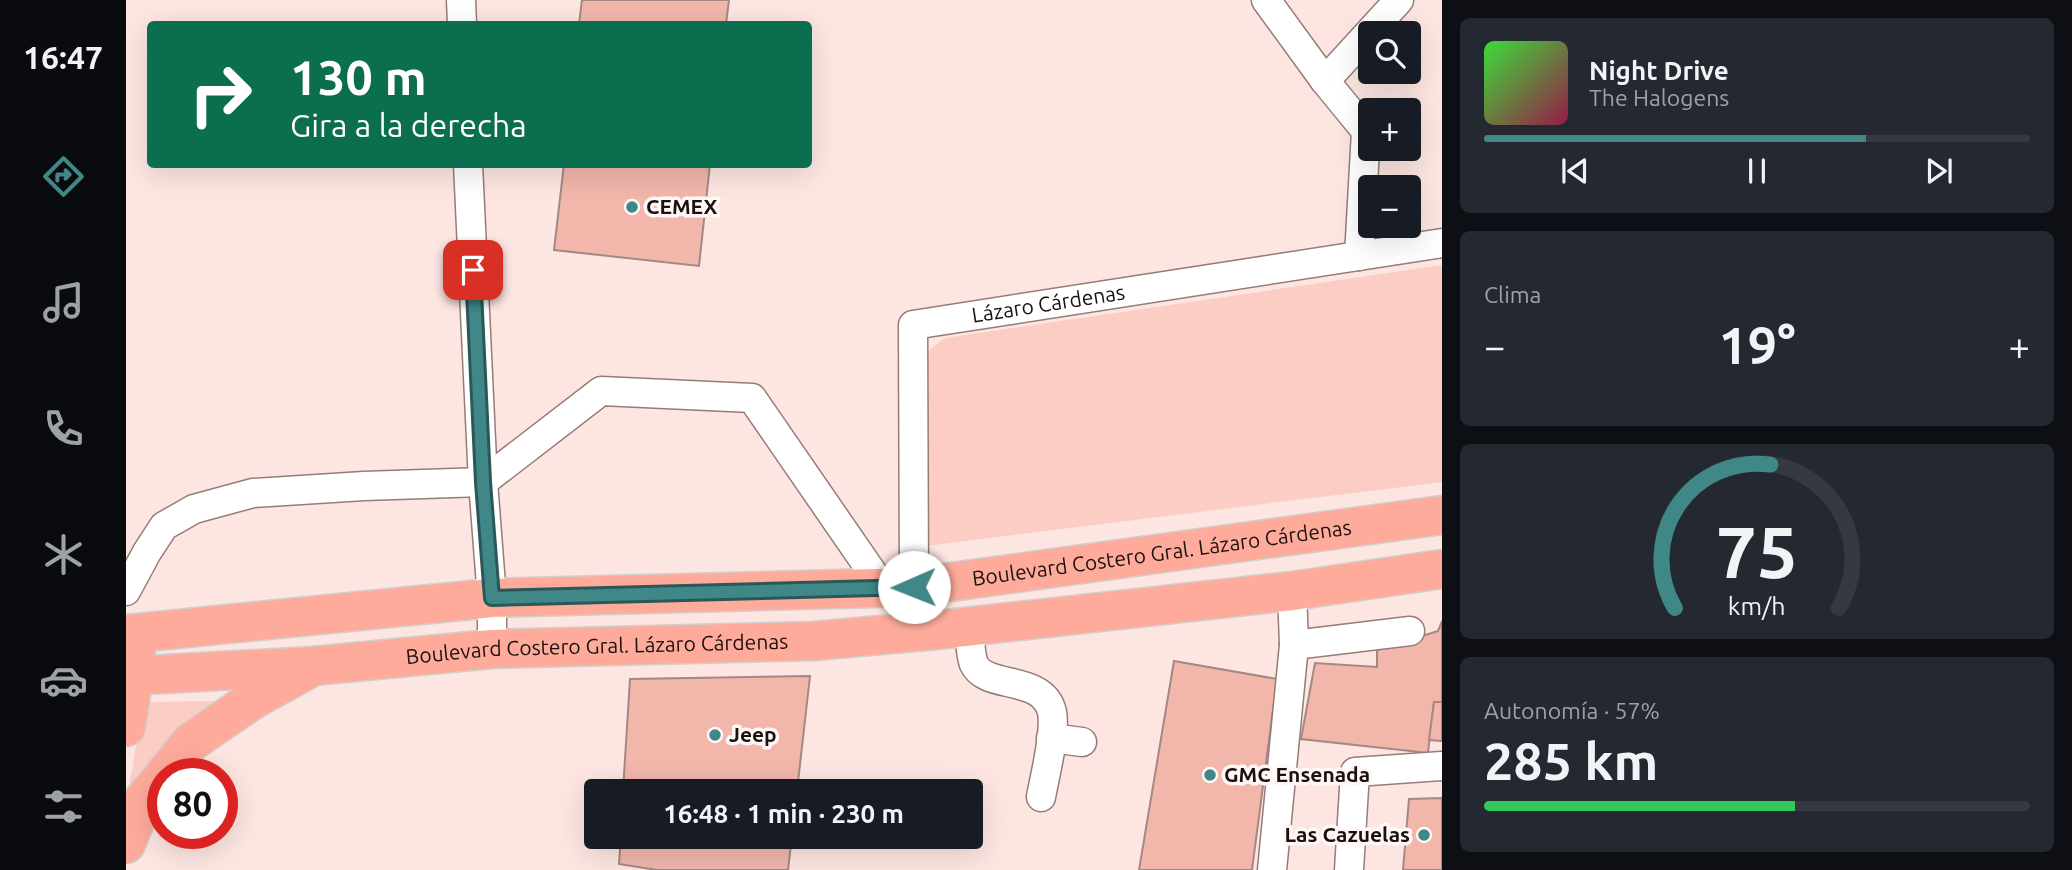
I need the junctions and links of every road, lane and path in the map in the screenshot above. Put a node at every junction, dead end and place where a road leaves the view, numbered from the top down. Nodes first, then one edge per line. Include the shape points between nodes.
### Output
1 (461, 0) edge
2 (1266, 0) edge
3 (1399, 0) edge
4 (462, 21) edge
5 (1325, 81) junction
6 (468, 168) edge
7 (1442, 243) edge
8 (1359, 256) junction
9 (483, 482) junction
10 (1442, 515) edge
11 (1442, 569) edge
12 (899, 587) junction
13 (127, 590) edge
14 (811, 590) junction
15 (1292, 591) junction
16 (492, 598) junction
17 (969, 626) junction
18 (1410, 631) dead end
19 (131, 633) edge
20 (814, 641) junction
21 (1294, 645) junction
22 (492, 649) junction
23 (313, 666) junction
24 (130, 676) edge
25 (126, 727) edge
26 (1051, 738) junction
27 (1082, 742) dead end
28 (178, 758) edge
29 (1442, 766) edge
30 (147, 796) edge
31 (1041, 797) dead end
32 (126, 844) edge
33 (1272, 870) edge
34 (1349, 870) edge

1 - 4 street
2 - 5 street
3 - 5 street
5 - 8 street via 1366,131
6 - 9 street
7 - 8 street, Lázaro Cárdenas
8 - 12 street, Lázaro Cárdenas via 914,326
9 - 12 street via 601,390 752,398
9 - 13 street via 253,494 194,509 164,526
9 - 16 street
10 - 12 highway, Boulevard Costero Gral. Lázaro Cárdenas
11 - 15 highway, Boulevard Costero Gral. Lázaro Cárdenas
12 - 14 highway, Boulevard Costero Gral. Lázaro Cárdenas
13 - 19 street via 134,609
14 - 16 highway, Boulevard Costero Gral. Lázaro Cárdenas
14 - 20 highway
15 - 17 highway, Boulevard Costero Gral. Lázaro Cárdenas
15 - 21 street
16 - 19 highway, Boulevard Costero Gral. Lázaro Cárdenas
16 - 22 street
17 - 20 highway, Boulevard Costero Gral. Lázaro Cárdenas
17 - 26 street via 974,664 988,677 1013,682 1046,698 1053,723
18 - 21 street
19 - 24 highway
20 - 22 highway, Boulevard Costero Gral. Lázaro Cárdenas
21 - 33 street
22 - 23 highway, Boulevard Costero Gral. Lázaro Cárdenas
23 - 24 highway, Boulevard Costero Gral. Lázaro Cárdenas
23 - 28 highway via 254,699 191,742
24 - 25 highway
26 - 27 street
26 - 31 street
29 - 34 street via 1355,772
30 - 32 highway

